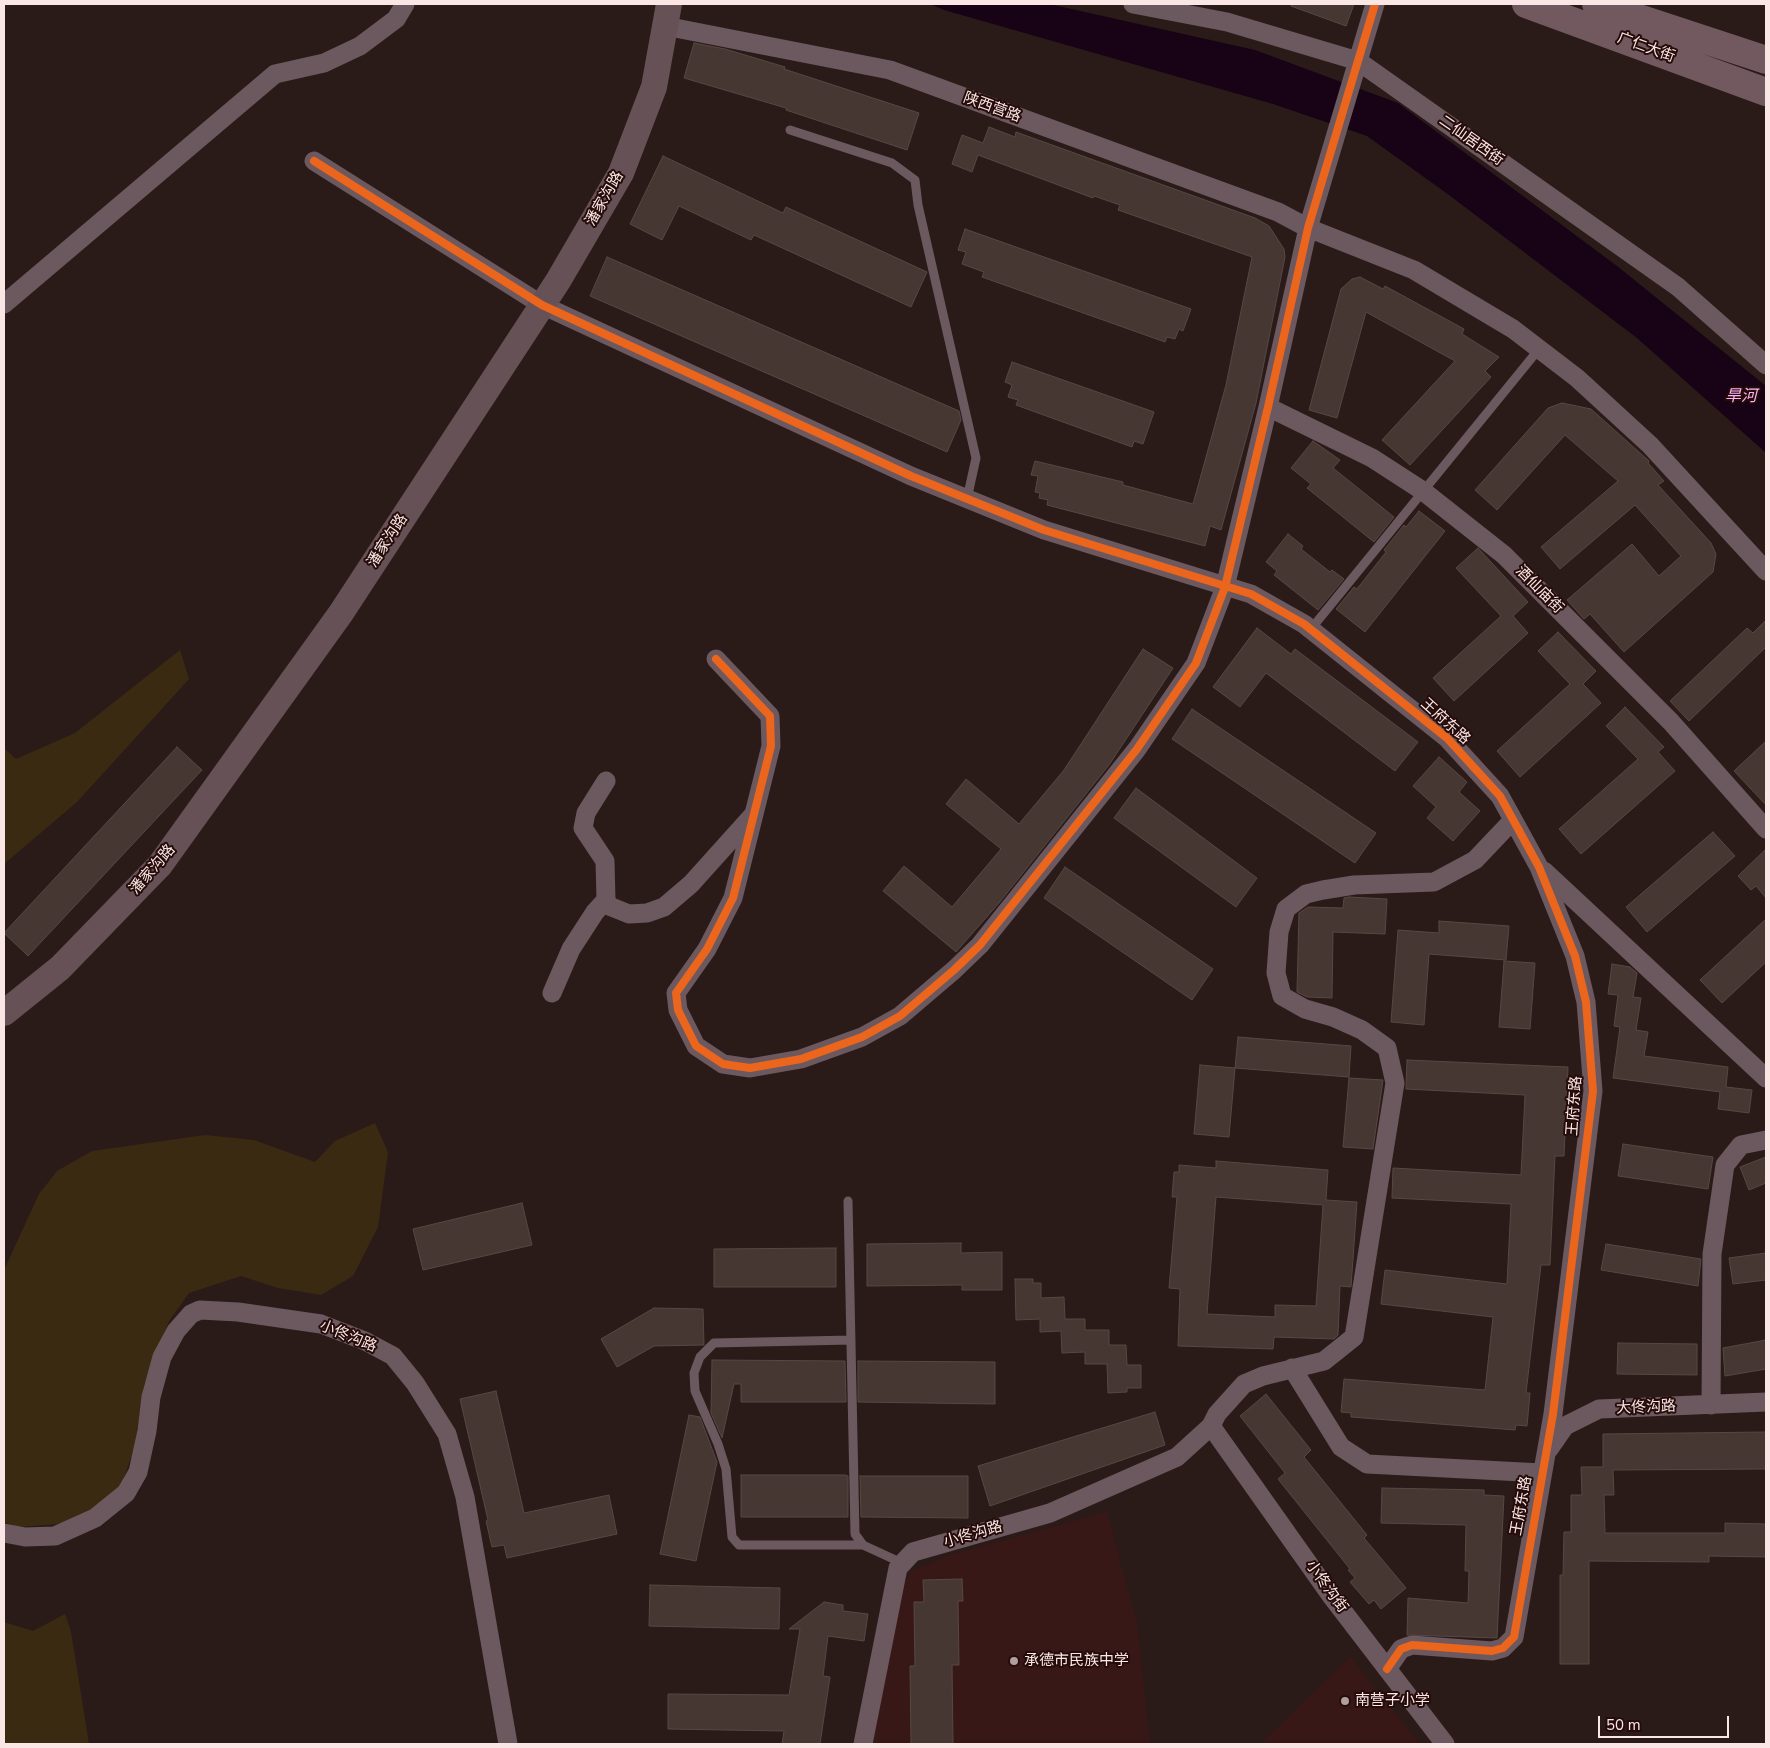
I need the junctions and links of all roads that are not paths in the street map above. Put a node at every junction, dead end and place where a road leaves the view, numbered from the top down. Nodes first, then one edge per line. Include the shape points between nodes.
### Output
1 (404, 4) edge
2 (1133, 4) edge
3 (1375, 4) edge
4 (1526, 4) edge
5 (1596, 4) edge
6 (667, 15) edge
7 (1766, 60) edge
8 (1355, 69) junction
9 (1766, 92) edge
10 (790, 130) dead end
11 (314, 161) dead end
12 (1308, 228) junction
13 (4, 304) edge
14 (542, 305) junction
15 (1539, 349) junction
16 (1766, 365) edge
17 (1268, 407) junction
18 (1423, 491) junction
19 (967, 499) junction
20 (1766, 571) edge
21 (1224, 587) junction
22 (1311, 629) junction
23 (716, 659) dead end
24 (606, 782) dead end
25 (756, 812) junction
26 (1513, 820) junction
27 (1766, 829) edge
28 (1539, 867) junction
29 (606, 900) junction
30 (552, 993) dead end
31 (4, 1013) edge
32 (1766, 1078) edge
33 (1766, 1140) edge
34 (848, 1201) dead end
35 (851, 1340) junction
36 (1292, 1368) junction
37 (1766, 1402) edge
38 (1711, 1405) junction
39 (1211, 1426) junction
40 (1545, 1454) junction
41 (1542, 1473) junction
42 (4, 1533) edge
43 (863, 1545) junction
44 (902, 1563) junction
45 (1387, 1668) junction
46 (508, 1744) edge
47 (863, 1744) edge
48 (1445, 1744) edge

1 - 13 street via 396,19 360,46 324,63 275,74
2 - 8 street, 二仙居西街 via 1227,22
3 - 8 street
4 - 9 main road, 广仁大街
5 - 7 main road, 广仁大街
6 - 12 street, 陕西营路 via 890,70 1278,212
6 - 14 street, 潘家沟路 via 654,87 621,173
8 - 12 street
8 - 16 street, 二仙居西街 via 1678,286
10 - 19 lane via 892,163 915,180 918,206 976,458
11 - 14 street, 王府东路
12 - 15 street, 陕西营路 via 1414,270 1513,329
12 - 17 street
14 - 19 street, 王府东路
14 - 31 street, 潘家沟路 via 341,613 160,865 60,968
15 - 18 lane
15 - 20 street, 陕西营路 via 1577,378 1650,445
17 - 18 street, 酒仙庙街 via 1372,458
17 - 21 street
18 - 22 lane
18 - 27 street, 酒仙庙街 via 1511,562 1672,722
19 - 21 street, 王府东路 via 1044,530 1182,571
21 - 22 street, 王府东路 via 1251,594
21 - 25 street via 1196,663 1138,748 980,945 900,1016 862,1037 801,1059 750,1068 723,1064 696,1046 678,1010 676,993 707,948 732,898
22 - 26 street, 王府东路 via 1447,738 1500,796
23 - 25 street via 770,716 771,746
24 - 29 street via 586,813 583,828 605,861 608,878
25 - 29 street via 691,884 664,906 647,913 629,914 610,906
26 - 28 street, 王府东路
26 - 36 street, 小佟沟路 via 1475,860 1434,882 1354,885 1323,890 1306,894 1286,909 1279,932 1276,973 1282,996 1304,1010 1333,1017 1362,1030 1387,1048 1395,1083 1354,1337 1324,1361
28 - 32 street
28 - 40 street, 王府东路 via 1575,956 1586,1002 1593,1091 1553,1414
29 - 30 street via 571,949
33 - 38 street via 1741,1145 1725,1165 1712,1254
34 - 35 lane
35 - 43 lane via 855,1534
35 - 43 lane via 714,1343 700,1357 694,1373 694,1391 726,1469 732,1537 739,1545
36 - 39 street, 小佟沟路 via 1244,1384 1217,1414
36 - 41 street via 1341,1447 1367,1464
37 - 38 street, 大佟沟路
38 - 40 street, 大佟沟路 via 1599,1409 1565,1426
39 - 44 street, 小佟沟路 via 1177,1458 1119,1484 1050,1514 913,1552
39 - 45 street, 小佟沟街 via 1332,1597
40 - 41 street, 王府东路
41 - 45 street, 王府东路 via 1514,1637 1503,1648 1492,1651 1412,1645 1401,1649
42 - 46 street, 小佟沟路 via 25,1537 55,1536 95,1518 126,1493 138,1472 151,1397 162,1357 176,1331 191,1314 200,1310 238,1312 321,1324 365,1341 392,1356 415,1384 447,1434 465,1497
43 - 44 lane
44 - 47 street via 892,1593
45 - 48 street, 小佟沟街

